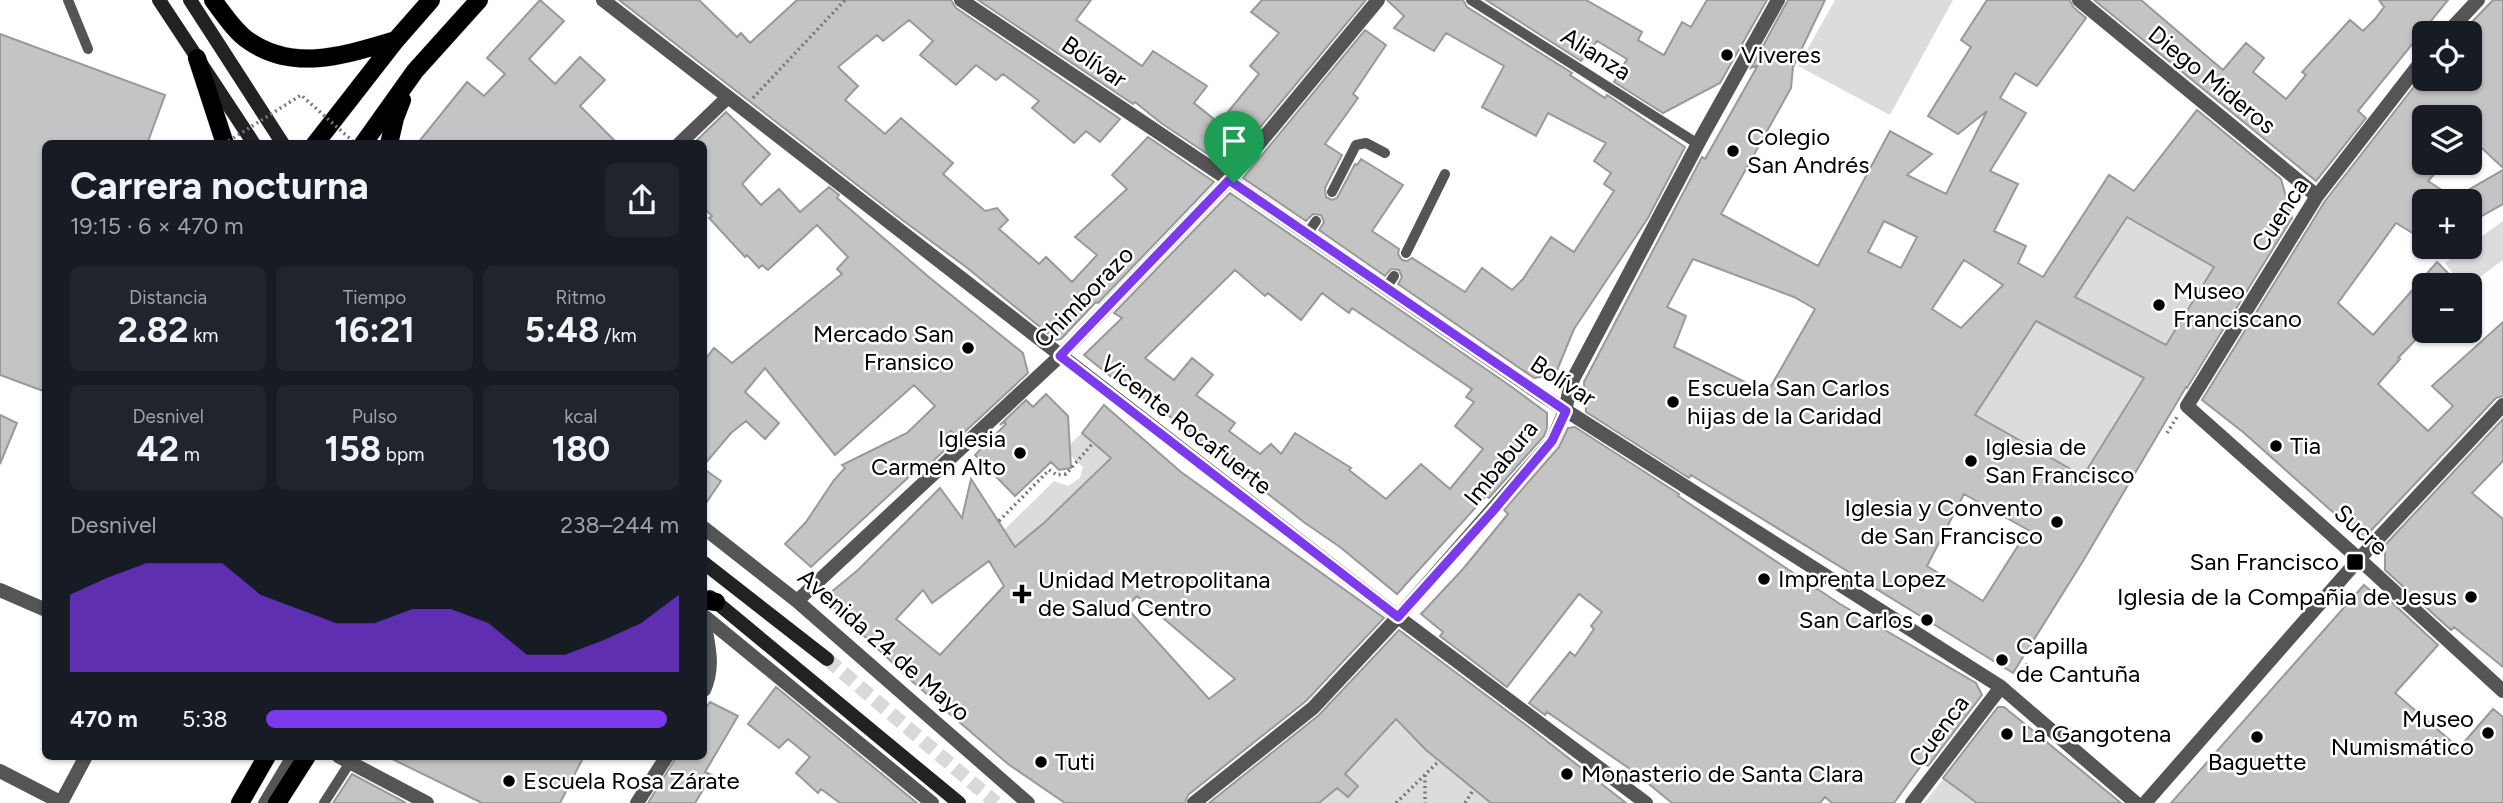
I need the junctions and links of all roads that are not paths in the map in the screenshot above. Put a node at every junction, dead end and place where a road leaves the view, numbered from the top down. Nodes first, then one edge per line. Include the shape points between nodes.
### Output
1 (68, 0) edge
2 (159, 0) edge
3 (190, 0) edge
4 (212, 0) edge
5 (431, 0) edge
6 (479, 0) edge
7 (603, 0) edge
8 (961, 0) edge
9 (1378, 0) edge
10 (1471, 0) edge
11 (1778, 0) edge
12 (2079, 0) edge
13 (2478, 0) edge
14 (2458, 21) edge
15 (397, 40) junction
16 (88, 49) dead end
17 (197, 58) junction
18 (415, 71) junction
19 (2412, 73) edge
20 (727, 98) junction
21 (223, 140) edge
22 (251, 140) edge
23 (280, 140) edge
24 (319, 140) edge
25 (366, 140) edge
26 (390, 140) edge
27 (683, 140) edge
28 (1698, 144) junction
29 (1385, 153) dead end
30 (1445, 174) dead end
31 (1229, 180) junction
32 (1332, 192) dead end
33 (2317, 196) junction
34 (1316, 221) dead end
35 (1307, 234) junction
36 (1406, 253) dead end
37 (1060, 356) junction
38 (2503, 405) edge
39 (2183, 410) joint
40 (1566, 411) junction
41 (707, 530) edge
42 (2359, 559) junction
43 (707, 565) edge
44 (0, 590) edge
45 (708, 598) edge
46 (797, 601) junction
47 (42, 608) edge
48 (1398, 617) junction
49 (707, 620) edge
50 (707, 637) edge
51 (827, 659) tunnel mouth
52 (707, 682) edge
53 (2001, 687) junction
54 (2503, 691) edge
55 (84, 760) edge
56 (265, 760) edge
57 (295, 760) edge
58 (295, 760) edge
59 (344, 760) edge
60 (664, 760) edge
61 (0, 771) edge
62 (62, 803) edge
63 (240, 803) edge
64 (263, 803) edge
65 (277, 803) edge
66 (324, 803) edge
67 (427, 803) edge
68 (637, 803) edge
69 (932, 803) edge
70 (959, 803) edge
71 (1028, 803) edge
72 (1194, 803) edge
73 (1646, 803) edge
74 (1912, 803) edge
75 (2136, 803) edge
76 (2145, 803) edge

1 - 16 lane
2 - 17 main road
3 - 23 main road
4 - 15 main road via 246,40 296,59 321,60
5 - 15 main road
6 - 18 main road
7 - 20 street, Vicente Rocafuerte
8 - 31 street, Bolívar
9 - 31 street, Chimborazo
10 - 28 lane, Alianza
11 - 28 street, Imbabura
12 - 33 street, Diego Mideros
13 - 14 street
15 - 24 main road
17 - 21 main road
17 - 22 main road
18 - 25 main road
18 - 26 main road
19 - 33 street, Cuenca
20 - 27 street
20 - 37 street, Vicente Rocafuerte
28 - 40 street, Imbabura via 1571,383
29 - 32 lane via 1366,143 1356,145
30 - 36 lane
31 - 35 street, Bolívar
31 - 37 street, Chimborazo
33 - 39 street, Cuenca
34 - 35 lane
35 - 40 street, Bolívar via 1390,282
37 - 46 street, Chimborazo
37 - 48 street, Vicente Rocafuerte
38 - 42 street
39 - 42 street, Sucre
40 - 48 street, Imbabura via 1552,441
40 - 53 street, Bolívar
41 - 46 street, Avenida 24 de Mayo
42 - 54 street, Sucre
42 - 76 street
43 - 51 main road, Avenida 24 de Mayo
44 - 47 street
45 - 70 main road
46 - 71 street, Avenida 24 de Mayo
48 - 72 street, Imbabura via 1312,708
48 - 73 street, Vicente Rocafuerte
49 - 69 street
50 - 52 street via 711,663
53 - 74 street, Cuenca
53 - 75 street, Bolívar
55 - 62 street
56 - 63 main road
57 - 64 lane
58 - 65 main road
59 - 66 lane
59 - 67 street
60 - 68 street
61 - 62 street

